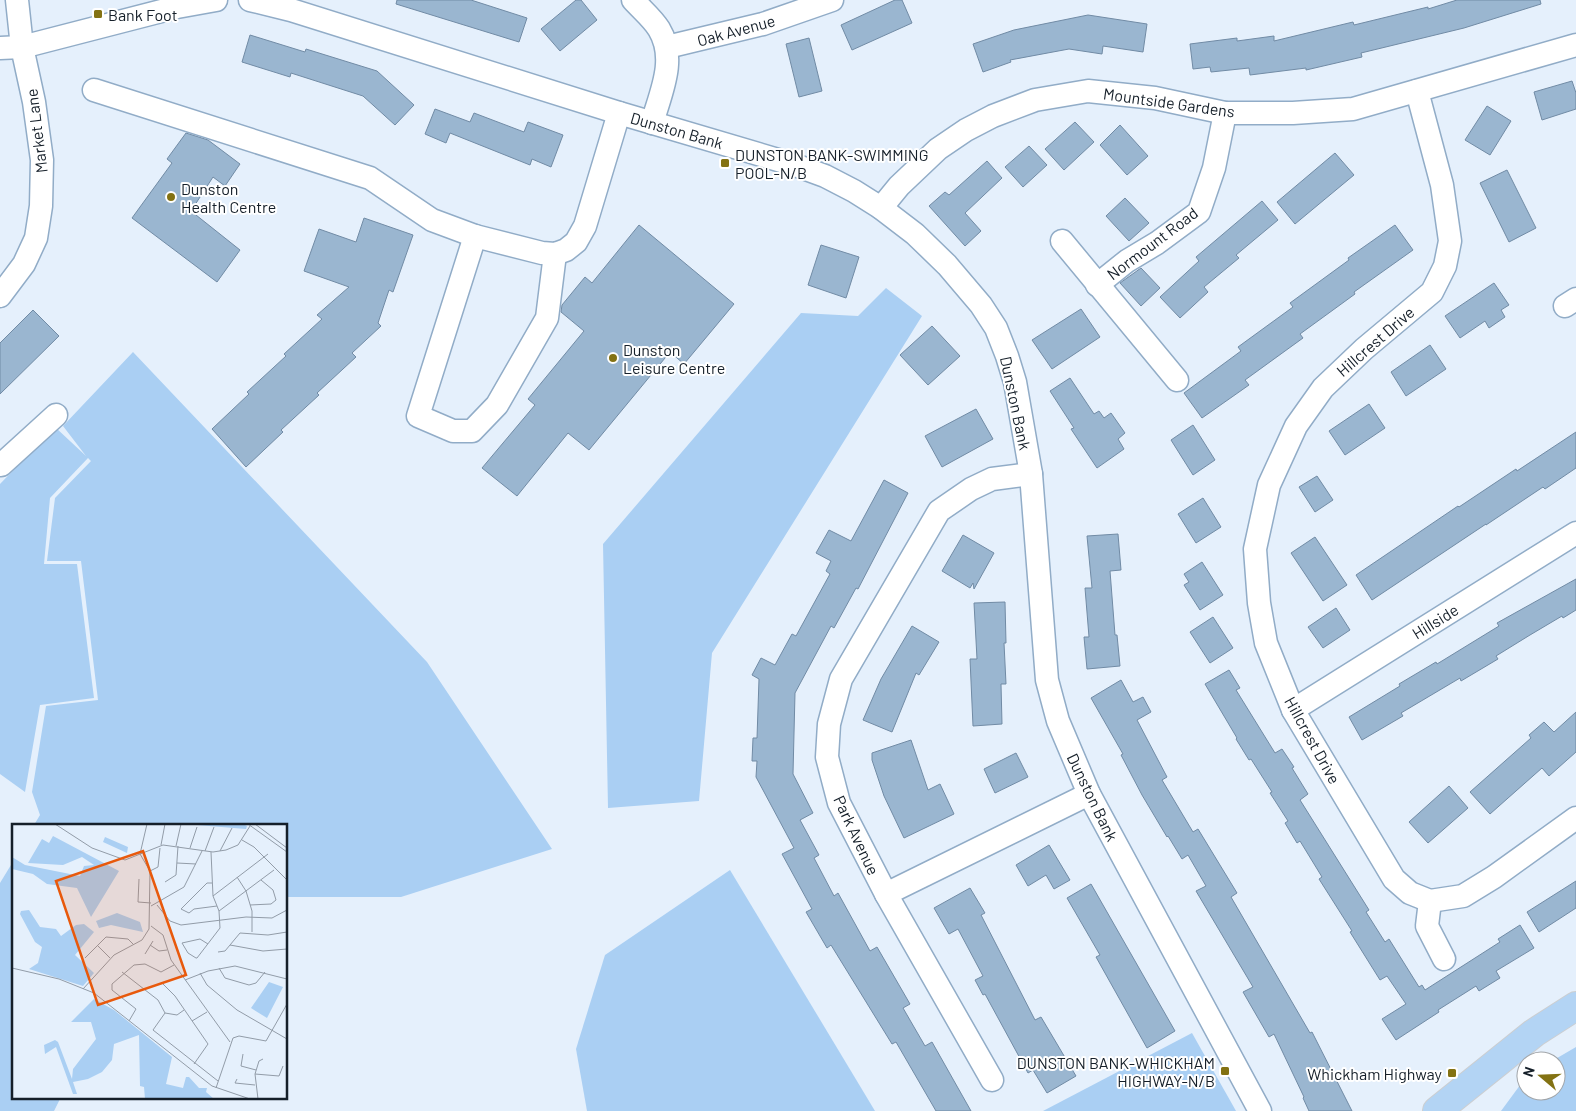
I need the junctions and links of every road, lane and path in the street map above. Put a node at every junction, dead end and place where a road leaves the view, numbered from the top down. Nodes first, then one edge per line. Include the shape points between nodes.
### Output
1 (17, 0) edge
2 (216, 0) edge
3 (250, 0) edge
4 (633, 0) edge
5 (832, 0) edge
6 (1576, 45) edge
7 (22, 47) junction
8 (667, 47) junction
9 (0, 48) edge
10 (94, 90) dead end
11 (1417, 91) junction
12 (619, 113) junction
13 (1225, 113) junction
14 (652, 122) junction
15 (881, 208) junction
16 (475, 236) junction
17 (1062, 242) dead end
18 (555, 254) junction
19 (1097, 284) junction
20 (0, 296) edge
21 (1177, 380) dead end
22 (56, 415) dead end
23 (0, 465) edge
24 (1031, 474) junction
25 (1576, 533) edge
26 (1293, 710) junction
27 (1089, 794) junction
28 (1576, 818) edge
29 (886, 894) junction
30 (1430, 901) junction
31 (1444, 958) dead end
32 (1576, 1006) edge
33 (992, 1080) dead end
34 (1260, 1111) edge
35 (1437, 1111) edge

1 - 7 street, Market Lane
2 - 7 street
3 - 12 street, Dunston Bank
4 - 8 street via 660,30
5 - 8 street, Oak Avenue via 763,24
6 - 11 street, Mountside Gardens
7 - 9 street
7 - 20 street, Market Lane via 42,160 41,206 36,238 24,264
8 - 14 street via 666,72
10 - 16 street via 370,178 432,220
11 - 13 street, Mountside Gardens via 1353,109 1293,114
11 - 26 street, Hillcrest Drive via 1442,185 1450,241 1445,266 1432,292 1323,388 1296,426 1269,485 1255,549 1266,644
12 - 14 street, Dunston Bank
12 - 18 street via 585,226 576,242
13 - 15 street, Mountside Gardens via 1155,98 1088,91 1035,100 972,126 938,149 898,186
13 - 19 street, Normount Road via 1214,168 1199,212
14 - 15 street, Dunston Bank via 825,176
15 - 24 street, Dunston Bank via 915,234 947,265 996,328 1015,382
16 - 18 street
16 - 18 street via 418,416 453,432 472,431 497,405 547,318
17 - 19 street, Normount Road
19 - 21 street, Normount Road
22 - 23 street
24 - 27 street, Dunston Bank via 1047,680 1058,721
24 - 29 street, Park Avenue via 992,480 971,489 939,511 841,679 829,724 827,757 839,803
25 - 26 street, Hillside
26 - 30 street, Hillcrest Drive via 1394,879 1410,894
27 - 29 street
27 - 34 street, Dunston Bank
28 - 30 street via 1463,896
29 - 33 street, Park Avenue
30 - 31 street via 1427,926
32 - 35 main road via 1534,1033

